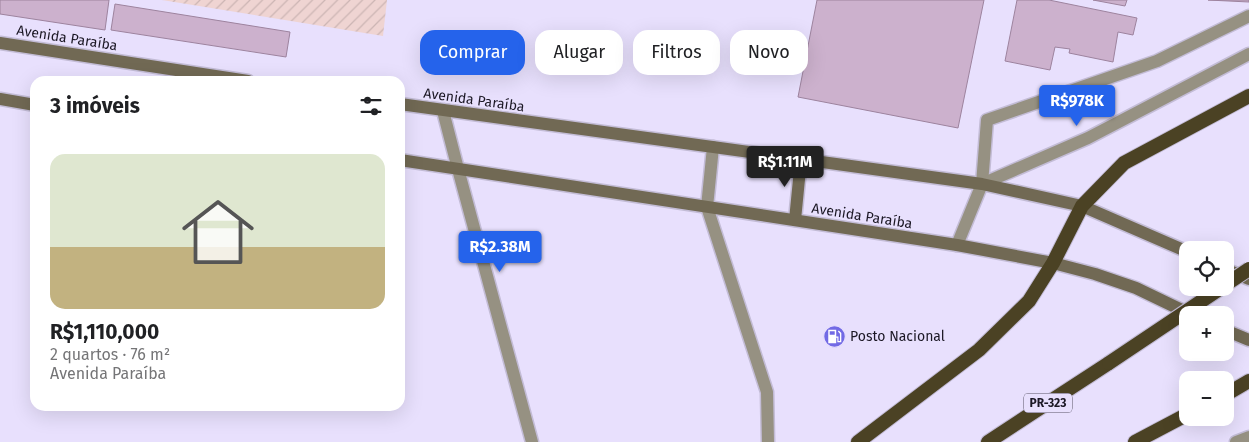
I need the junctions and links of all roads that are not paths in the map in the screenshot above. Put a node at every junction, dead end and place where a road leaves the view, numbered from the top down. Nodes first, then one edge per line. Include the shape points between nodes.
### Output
1 (1249, 16) edge
2 (0, 44) edge
3 (1249, 54) edge
4 (214, 76) edge
5 (1249, 96) edge
6 (0, 99) edge
7 (30, 104) edge
8 (405, 105) edge
9 (443, 111) junction
10 (713, 147) junction
11 (801, 159) junction
12 (405, 161) edge
13 (458, 169) junction
14 (982, 184) junction
15 (1082, 206) junction
16 (707, 207) junction
17 (795, 220) junction
18 (957, 246) junction
19 (1179, 248) edge
20 (1053, 263) junction
21 (1249, 269) edge
22 (1234, 273) edge
23 (1234, 279) edge
24 (1249, 279) edge
25 (1209, 296) edge
26 (1179, 308) edge
27 (1234, 334) edge
28 (1249, 340) edge
29 (1249, 381) edge
30 (1234, 390) edge
31 (1179, 419) edge
32 (1249, 437) edge
33 (532, 442) edge
34 (768, 442) edge
35 (858, 442) edge
36 (988, 442) edge
37 (1135, 442) edge
38 (1236, 442) edge

1 - 14 street via 1157,61 987,120
2 - 4 main road, Avenida Paraíba
3 - 14 street via 1088,138
5 - 15 highway via 1124,163
6 - 7 main road
8 - 9 main road, Avenida Paraíba
9 - 10 main road, Avenida Paraíba
9 - 13 street
10 - 11 main road, Avenida Paraíba
10 - 16 street
11 - 14 main road, Avenida Paraíba
11 - 17 main road
12 - 13 main road, Avenida Paraíba
13 - 16 main road, Avenida Paraíba
13 - 33 street
14 - 15 main road, Avenida Paraíba
14 - 18 street
15 - 19 main road, Avenida Paraíba
15 - 20 highway
16 - 17 main road, Avenida Paraíba
16 - 34 street via 767,392
17 - 18 main road, Avenida Paraíba
18 - 20 main road, Avenida Paraíba
20 - 26 main road, Avenida Paraíba via 1136,288
20 - 35 highway via 1029,301 979,350
21 - 23 highway, bridge
22 - 24 main road
25 - 36 highway, PR-323, bridge
27 - 28 main road
29 - 30 highway
31 - 37 highway
32 - 38 street

